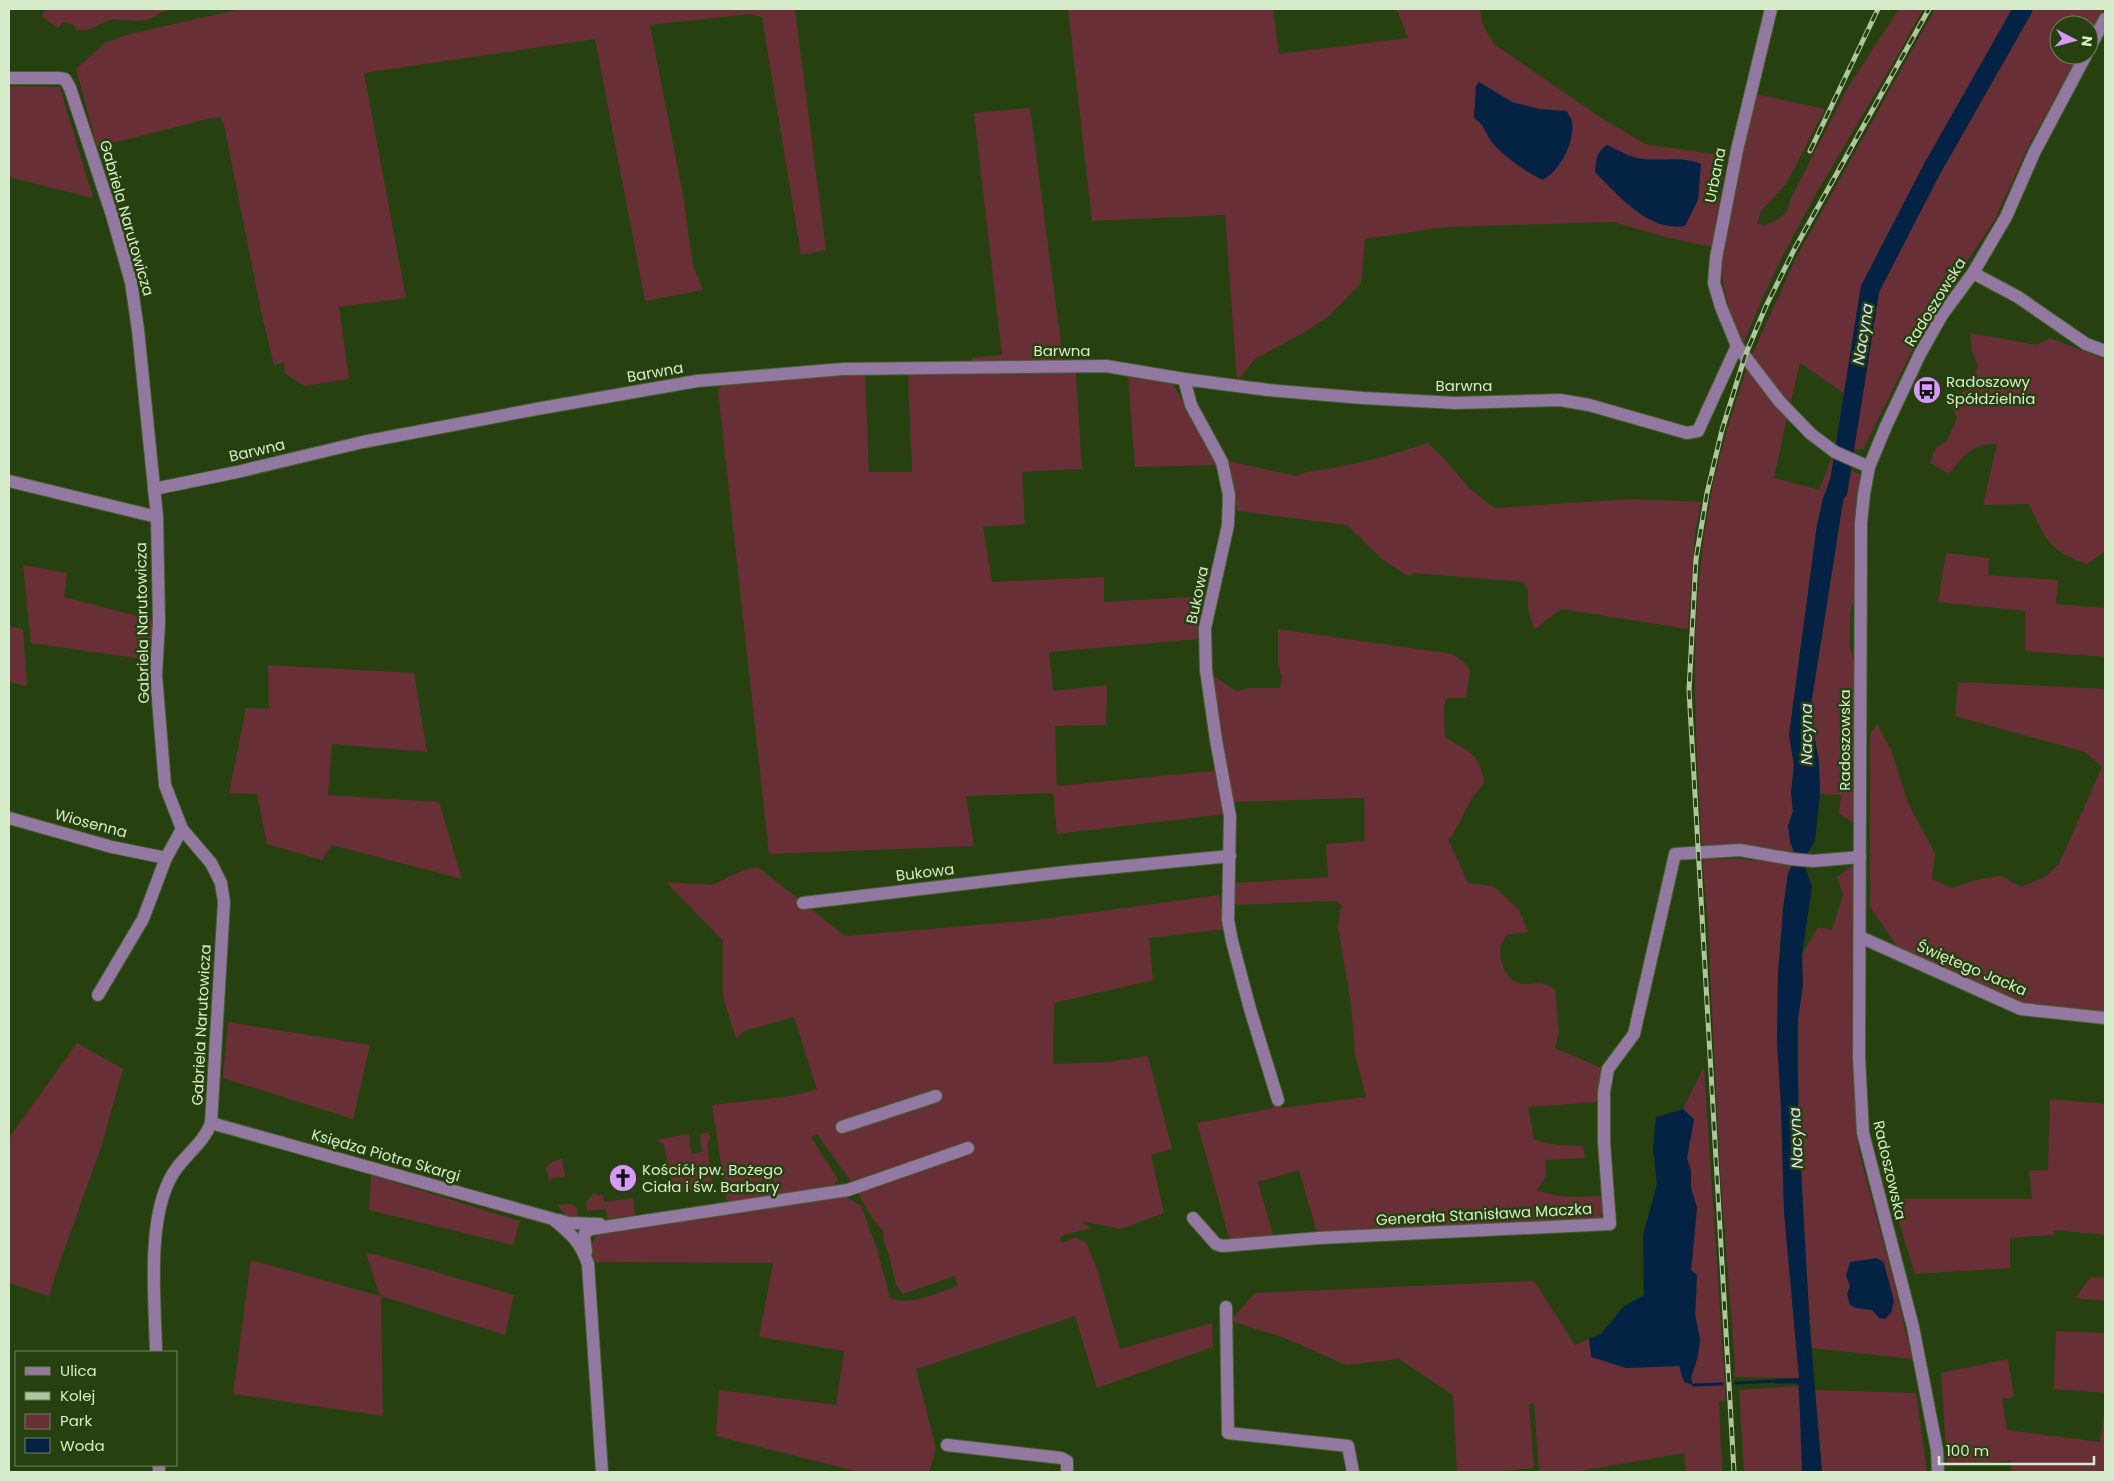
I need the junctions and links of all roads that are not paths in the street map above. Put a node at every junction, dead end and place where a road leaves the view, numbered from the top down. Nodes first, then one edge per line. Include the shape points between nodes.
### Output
1 (1771, 9) edge
2 (2105, 19) edge
3 (2099, 30) edge
4 (2081, 65) edge
5 (9, 78) edge
6 (1973, 273) junction
7 (1737, 346) junction
8 (2105, 351) edge
9 (1184, 379) junction
10 (1869, 467) junction
11 (9, 481) edge
12 (154, 488) junction
13 (157, 517) junction
14 (9, 818) edge
15 (182, 829) junction
16 (1230, 856) junction
17 (1860, 857) junction
18 (166, 858) junction
19 (803, 903) dead end
20 (1860, 937) junction
21 (98, 995) dead end
22 (2105, 1018) edge
23 (936, 1096) dead end
24 (1278, 1100) dead end
25 (211, 1122) junction
26 (842, 1126) dead end
27 (968, 1148) dead end
28 (1193, 1218) dead end
29 (553, 1219) junction
30 (615, 1225) junction
31 (588, 1264) junction
32 (1226, 1307) dead end
33 (156, 1351) edge
34 (947, 1445) dead end
35 (602, 1472) edge
36 (1067, 1472) edge
37 (1353, 1472) edge
38 (1938, 1472) edge

1 - 7 street, Urbana via 1737,150 1716,258 1714,283
2 - 3 street
4 - 6 street, Radoszowska via 2034,153 2006,216
5 - 12 street, Gabriela Narutowicza via 65,79 77,107 131,282
6 - 8 street via 2018,297 2086,344
6 - 10 street, Radoszowska via 1942,315 1920,354
7 - 9 street, Barwna via 1698,431 1687,433 1560,400 1456,403 1363,398
7 - 10 street via 1780,402 1811,434 1835,452
9 - 12 street, Barwna via 1106,366 843,369 697,381 363,442
9 - 16 street, Bukowa via 1191,405 1222,462 1229,495 1228,525 1205,628 1207,679 1230,816
10 - 17 street, Radoszowska via 1861,523
11 - 13 street
12 - 13 street, Gabriela Narutowicza
13 - 15 street, Gabriela Narutowicza via 160,622 156,675 165,785
14 - 18 street, Wiosenna via 112,847
15 - 18 street
15 - 25 street, Gabriela Narutowicza via 211,863 221,883 224,902
16 - 19 street, Bukowa
16 - 24 street, Bukowa via 1228,920 1232,942
17 - 20 street, Radoszowska
17 - 28 street, Generała Stanisława Maczka via 1813,861 1740,850 1675,854 1634,1034 1608,1069 1604,1092 1604,1142 1610,1224 1222,1246 1216,1244
18 - 21 street via 143,919
20 - 22 street, Świętego Jacka via 2020,1009
20 - 38 street, Radoszowska via 1862,1133 1913,1327 1937,1450
23 - 26 street
25 - 29 street, Księdza Piotra Skargi
25 - 33 street, Gabriela Narutowicza via 208,1133 177,1167 163,1195 154,1262
27 - 30 street, Księdza Piotra Skargi via 848,1190
29 - 30 street, Księdza Piotra Skargi via 568,1223
29 - 31 street, Księdza Piotra Skargi via 573,1235
30 - 31 street, Księdza Piotra Skargi via 586,1232
31 - 35 street, Księdza Piotra Skargi
32 - 37 street via 1228,1433 1348,1446
34 - 36 street via 1061,1458 1067,1462

